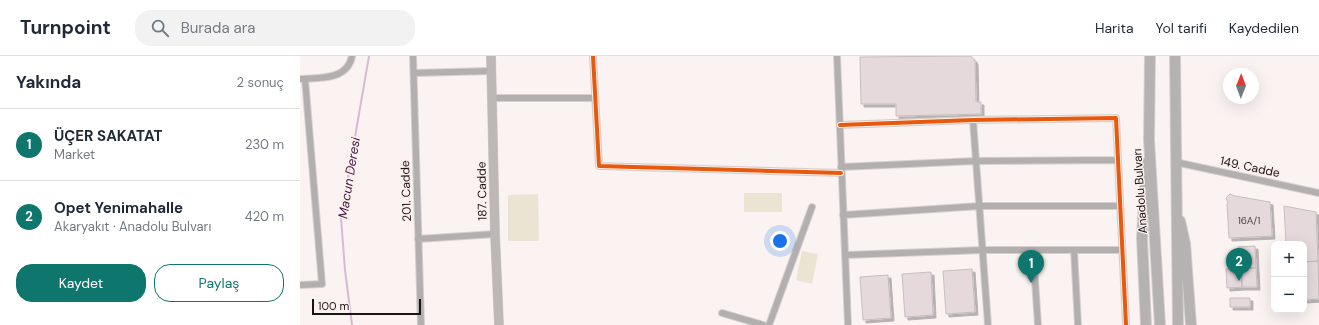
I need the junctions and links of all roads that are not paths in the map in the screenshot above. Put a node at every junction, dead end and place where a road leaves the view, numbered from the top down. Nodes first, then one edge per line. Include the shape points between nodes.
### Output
1 (352, 56) edge
2 (413, 56) edge
3 (491, 56) edge
4 (593, 56) edge
5 (837, 56) edge
6 (1150, 56) edge
7 (1175, 56) edge
8 (491, 71) junction
9 (414, 73) junction
10 (302, 79) edge
11 (492, 98) junction
12 (595, 98) junction
13 (974, 120) junction
14 (840, 125) junction
15 (1150, 140) junction
16 (1118, 160) junction
17 (976, 161) junction
18 (1176, 162) junction
19 (841, 170) junction
20 (1319, 193) edge
21 (1176, 196) junction
22 (980, 206) junction
23 (1120, 206) junction
24 (812, 207) dead end
25 (843, 215) junction
26 (494, 234) junction
27 (418, 239) junction
28 (983, 250) junction
29 (1033, 250) junction
30 (1074, 250) junction
31 (1122, 250) junction
32 (846, 255) junction
33 (300, 285) edge
34 (722, 313) dead end
35 (421, 325) edge
36 (499, 325) edge
37 (763, 325) edge
38 (769, 325) edge
39 (848, 325) edge
40 (988, 325) edge
41 (1038, 325) edge
42 (1078, 325) edge
43 (1126, 325) edge
44 (1146, 325) edge
45 (1160, 325) edge
46 (1178, 325) edge
47 (1191, 325) edge

1 - 10 street via 341,73 331,78
2 - 9 street, 201. Cadde
3 - 8 main road, 187. Cadde
4 - 12 street
5 - 14 street
6 - 15 main road, Anadolu Bulvarı
7 - 18 main road
8 - 9 street
8 - 11 main road, 187. Cadde
9 - 27 street, 201. Cadde
10 - 33 street via 322,284
11 - 12 street
11 - 26 main road, 187. Cadde
12 - 19 street via 599,166
13 - 14 street
13 - 16 street via 1116,118
13 - 17 street
14 - 19 street
15 - 44 main road via 1142,238
15 - 45 main road, Anadolu Bulvarı
16 - 17 street
16 - 23 street
17 - 19 street
17 - 22 street
18 - 20 street, 149. Cadde
18 - 21 main road
19 - 25 street
21 - 46 main road
21 - 47 main road via 1185,243
22 - 23 street
22 - 25 street
22 - 28 street
23 - 31 street
24 - 38 street
25 - 32 street
26 - 27 street
26 - 36 main road, 187. Cadde
27 - 35 street, 201. Cadde
28 - 29 street
28 - 32 street
28 - 40 street
29 - 30 street
29 - 41 street
30 - 31 street
30 - 42 street
31 - 43 street
32 - 39 street
34 - 37 street

